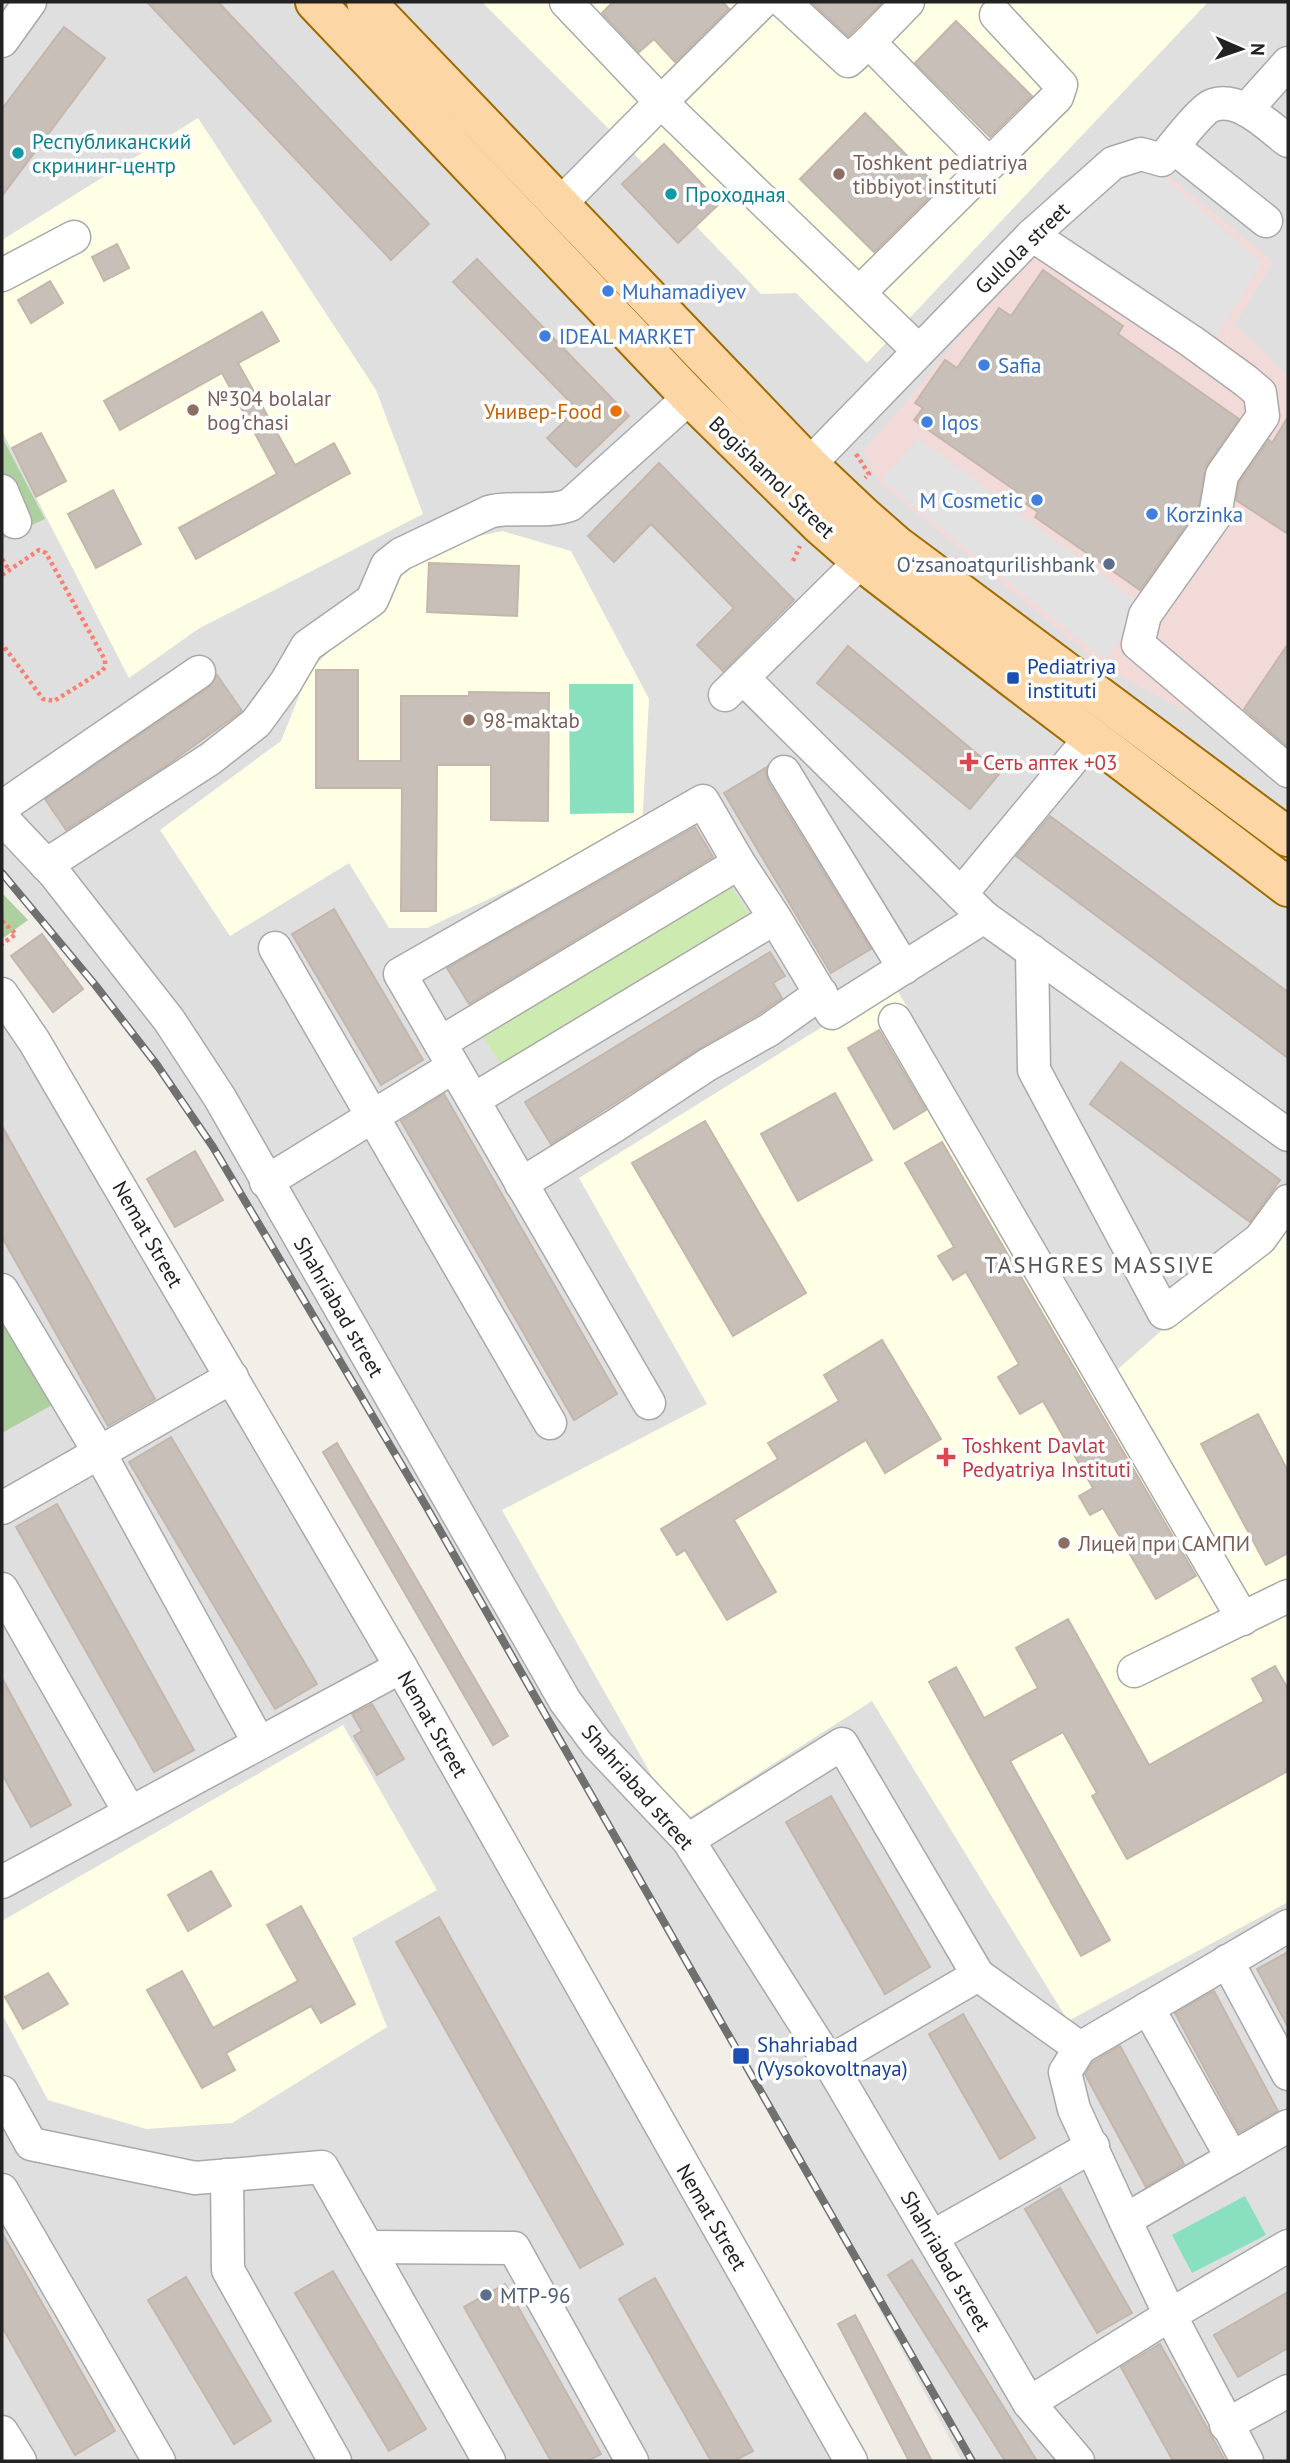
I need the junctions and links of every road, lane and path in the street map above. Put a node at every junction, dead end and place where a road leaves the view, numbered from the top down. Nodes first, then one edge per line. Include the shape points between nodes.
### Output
1 (30, 2) edge
2 (366, 2) edge
3 (566, 2) edge
4 (762, 2) edge
5 (784, 2) edge
6 (908, 2) edge
7 (321, 4) edge
8 (996, 15) dead end
9 (2, 41) edge
10 (869, 41) junction
11 (1285, 71) edge
12 (434, 72) junction
13 (407, 99) junction
14 (661, 102) junction
15 (1246, 110) junction
16 (1288, 141) edge
17 (1173, 147) junction
18 (989, 164) junction
19 (560, 204) junction
20 (1266, 221) dead end
21 (1032, 235) junction
22 (74, 237) dead end
23 (2, 275) edge
24 (859, 293) junction
25 (919, 351) junction
26 (690, 397) junction
27 (797, 477) junction
28 (2, 491) edge
29 (15, 522) dead end
30 (800, 545) dead end
31 (2, 559) edge
32 (793, 561) dead end
33 (861, 561) junction
34 (10, 570) junction
35 (2, 575) edge
36 (2, 644) edge
37 (199, 672) dead end
38 (1091, 737) junction
39 (1288, 771) edge
40 (784, 772) dead end
41 (2, 807) edge
42 (2, 818) edge
43 (1288, 837) edge
44 (739, 863) junction
45 (47, 865) junction
46 (1288, 887) edge
47 (961, 894) junction
48 (984, 917) junction
49 (775, 918) junction
50 (2, 921) edge
51 (2, 944) edge
52 (275, 948) dead end
53 (1032, 951) junction
54 (904, 968) junction
55 (821, 993) junction
56 (2, 995) edge
57 (895, 1020) dead end
58 (447, 1055) junction
59 (473, 1100) junction
60 (1288, 1135) edge
61 (266, 1182) junction
62 (521, 1184) junction
63 (1288, 1201) edge
64 (2, 1290) edge
65 (232, 1377) junction
66 (649, 1403) dead end
67 (550, 1423) dead end
68 (99, 1452) junction
69 (2, 1508) edge
70 (2, 1589) edge
71 (1288, 1596) edge
72 (1243, 1619) junction
73 (401, 1667) junction
74 (1134, 1671) dead end
75 (259, 1744) junction
76 (130, 1813) junction
77 (688, 1840) junction
78 (4, 1875) edge
79 (1288, 1926) edge
80 (1227, 1961) junction
81 (978, 1975) junction
82 (1148, 2008) junction
83 (1080, 2048) junction
84 (829, 2062) junction
85 (1288, 2074) edge
86 (2, 2092) edge
87 (1288, 2126) edge
88 (1093, 2146) junction
89 (1232, 2158) junction
90 (227, 2175) junction
91 (2, 2190) edge
92 (1125, 2220) junction
93 (932, 2237) junction
94 (1288, 2246) edge
95 (368, 2247) junction
96 (1170, 2315) junction
97 (1288, 2390) edge
98 (1029, 2403) junction
99 (1226, 2425) junction
100 (2, 2432) edge
101 (20, 2461) edge
102 (159, 2461) edge
103 (335, 2461) edge
104 (489, 2461) edge
105 (632, 2461) edge
106 (851, 2461) edge
107 (1078, 2461) edge
108 (1247, 2461) edge

1 - 9 street
2 - 12 main road, Bogishamol Street
3 - 14 street
4 - 14 street
5 - 10 street via 848,61
6 - 10 street
7 - 13 main road, Bogishamol Street
8 - 18 street via 1061,85 1058,96
10 - 18 street
11 - 15 street
12 - 13 main road
12 - 19 main road, Bogishamol Street
13 - 26 main road, Bogishamol Street
14 - 19 street
14 - 24 street
15 - 16 street
15 - 17 street via 1227,103 1209,107
17 - 20 street
17 - 21 street, Gullola street via 1162,160 1141,155 1113,163
18 - 24 street
19 - 27 main road, Bogishamol Street
21 - 25 street, Gullola street
21 - 39 street via 1260,393 1263,416 1222,475 1215,516 1145,615 1138,644
22 - 23 street
24 - 25 street
25 - 27 street, Gullola street
26 - 27 main road, Bogishamol Street
26 - 45 street via 570,505 499,509 401,554 387,565 372,600 307,646 256,723 210,759
27 - 33 main road, Bogishamol Street
27 - 43 main road, Bogishamol Street via 896,545
28 - 29 street
30 - 32 path
31 - 34 path
33 - 38 main road, Bogishamol Street
33 - 47 street via 734,687
34 - 35 path
34 - 36 path via 39,550 46,553 105,667 54,702 47,701
37 - 41 street
38 - 46 main road, Bogishamol Street
38 - 47 street
40 - 54 street
42 - 45 street, Shahriabad street
44 - 49 street
44 - 58 street
44 - 58 street via 703,801 400,974
45 - 61 street, Shahriabad street via 169,1020 220,1098
47 - 48 street
48 - 53 street
48 - 54 street
49 - 55 street
49 - 59 street
50 - 51 path via 16,934
52 - 67 street
53 - 60 street
53 - 63 street via 1034,1070 1164,1313 1260,1238
54 - 55 street via 832,1013
55 - 62 street
56 - 65 street, Nemat Street via 34,1041
57 - 72 street
58 - 59 street
58 - 61 street
59 - 62 street
61 - 77 street, Shahriabad street via 565,1700 597,1744
62 - 66 street
64 - 68 street
65 - 68 street
65 - 73 street, Nemat Street
68 - 69 street
68 - 75 street
70 - 76 street
71 - 72 street
72 - 74 street
73 - 75 street
73 - 106 street, Nemat Street
75 - 76 street
76 - 78 street
77 - 81 street via 842,1744
77 - 84 street, Shahriabad street
79 - 80 street
80 - 82 street
80 - 85 street
81 - 83 street
81 - 84 street
82 - 83 street
82 - 89 street
83 - 88 street via 1065,2072 1074,2109
84 - 93 street, Shahriabad street
86 - 90 street via 31,2144 195,2178
87 - 89 street
88 - 92 street
88 - 93 street
89 - 92 street
90 - 95 street via 322,2167
90 - 103 street via 228,2270
91 - 102 street
92 - 96 street
93 - 98 street, Shahriabad street
94 - 96 street
95 - 104 street
95 - 105 street via 514,2248
96 - 98 street
96 - 99 street
97 - 99 street
98 - 107 street, Shahriabad street
99 - 108 street
100 - 101 street

